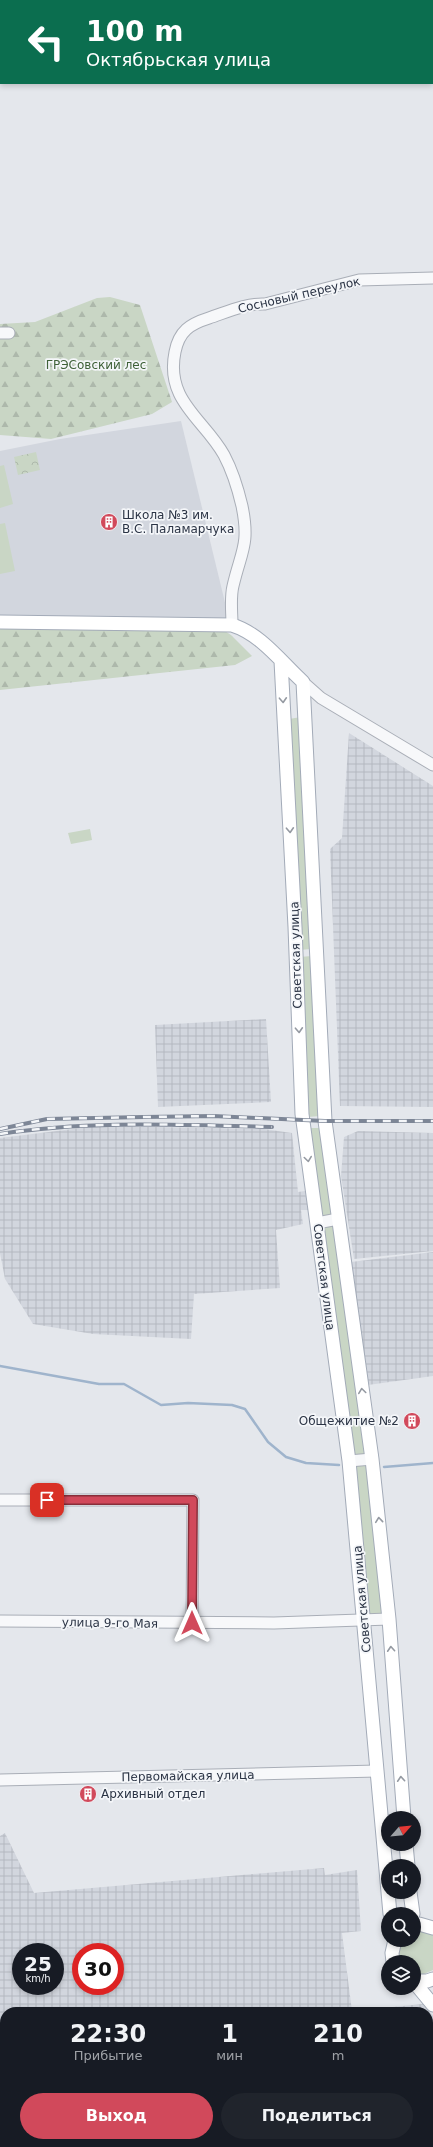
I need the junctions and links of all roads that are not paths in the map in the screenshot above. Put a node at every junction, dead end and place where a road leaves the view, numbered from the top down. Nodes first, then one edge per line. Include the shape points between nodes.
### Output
1 (433, 278) edge
2 (0, 622) edge
3 (232, 625) junction
4 (281, 661) junction
5 (303, 682) junction
6 (433, 765) edge
7 (338, 1219) junction
8 (317, 1223) junction
9 (372, 1459) junction
10 (349, 1461) junction
11 (0, 1500) edge
12 (389, 1619) junction
13 (364, 1620) junction
14 (0, 1621) edge
15 (192, 1623) junction
16 (377, 1771) junction
17 (0, 1780) edge
18 (403, 1811) edge
19 (385, 1859) edge
20 (413, 1899) edge
21 (422, 1923) edge
22 (433, 1979) edge
23 (421, 1981) edge
24 (421, 1990) edge
25 (433, 2005) edge

1 - 3 street, Сосновый переулок via 359,280 264,304 254,304 190,326 182,332 173,364 181,398 223,453 242,506 246,543 233,586
2 - 3 main road
3 - 4 main road via 251,634
4 - 5 main road
4 -> 8 main road, Советская улица via 302,1114
5 - 6 street via 321,698
5 - 7 main road, Советская улица via 325,1121
7 - 8 street
9 -> 7 main road, Советская улица
8 - 10 main road, Советская улица
9 - 10 street
12 -> 9 main road, Советская улица
10 - 13 main road, Советская улица
11 - 15 street via 193,1500
12 - 13 street, улица 9-го Мая
18 -> 12 main road, Советская улица
13 - 15 street, улица 9-го Мая
13 - 16 main road, Советская улица
14 - 15 street, улица 9-го Мая
16 - 17 street, Первомайская улица
16 - 19 main road, Советская улица
20 - 21 main road
22 - 23 main road
24 - 25 main road

